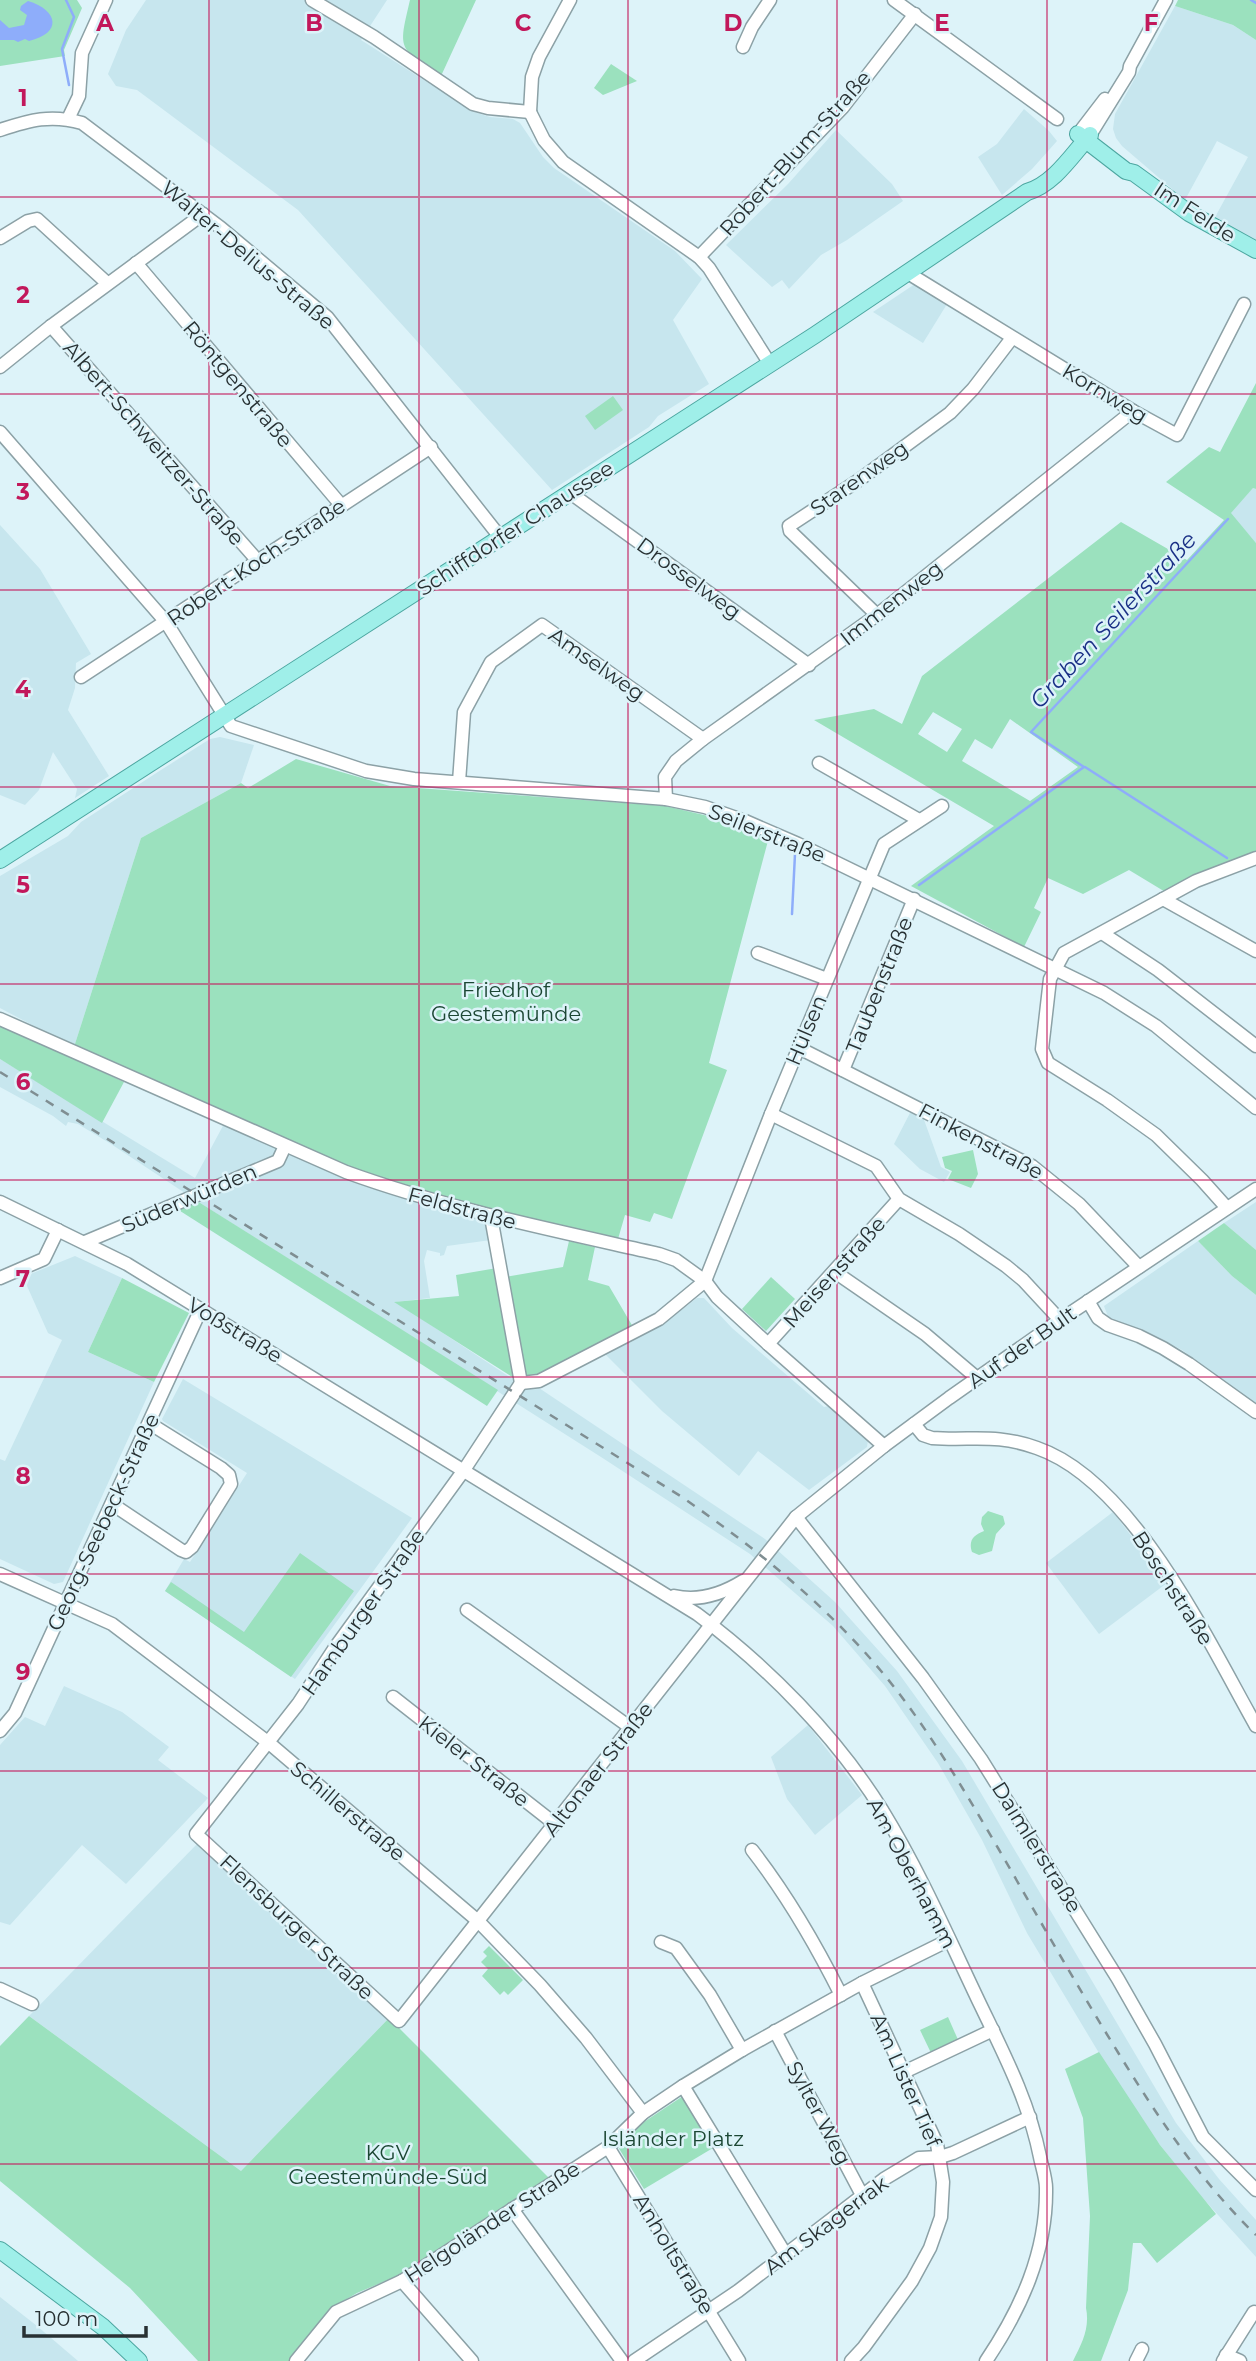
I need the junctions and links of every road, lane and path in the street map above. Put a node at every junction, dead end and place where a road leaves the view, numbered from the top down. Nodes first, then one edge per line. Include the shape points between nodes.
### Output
1 (106, 0) edge
2 (312, 0) edge
3 (570, 0) edge
4 (770, 0) edge
5 (894, 0) edge
6 (1166, 0) edge
7 (915, 14) junction
8 (743, 47) dead end
9 (530, 112) junction
10 (1057, 118) dead end
11 (68, 119) junction
12 (0, 130) edge
13 (1084, 134) junction
14 (203, 214) junction
15 (0, 238) edge
16 (1256, 250) edge
17 (699, 257) junction
18 (136, 263) junction
19 (908, 274) junction
20 (107, 283) junction
21 (1244, 304) dead end
22 (51, 326) junction
23 (1012, 338) junction
24 (770, 364) junction
25 (0, 367) edge
26 (1133, 411) junction
27 (0, 432) edge
28 (431, 447) junction
29 (569, 492) junction
30 (341, 505) junction
31 (500, 537) junction
32 (257, 560) junction
33 (877, 615) junction
34 (166, 622) junction
35 (809, 665) junction
36 (81, 677) dead end
37 (224, 716) junction
38 (703, 739) junction
39 (819, 763) dead end
40 (459, 782) junction
41 (666, 799) junction
42 (942, 806) dead end
43 (919, 820) junction
44 (1256, 858) edge
45 (0, 860) edge
46 (869, 878) junction
47 (914, 899) junction
48 (1163, 899) junction
49 (1102, 933) junction
50 (1256, 951) edge
51 (758, 953) dead end
52 (1055, 968) junction
53 (827, 979) junction
54 (0, 1019) edge
55 (1256, 1046) edge
56 (799, 1048) junction
57 (843, 1070) junction
58 (1256, 1108) edge
59 (771, 1114) junction
60 (285, 1146) junction
61 (1256, 1189) edge
62 (899, 1199) junction
63 (0, 1202) edge
64 (1227, 1208) junction
65 (491, 1217) junction
66 (58, 1230) junction
67 (85, 1242) junction
68 (1139, 1267) junction
69 (835, 1272) junction
70 (0, 1278) edge
71 (700, 1286) junction
72 (1088, 1301) junction
73 (201, 1309) junction
74 (1060, 1320) junction
75 (768, 1345) junction
76 (977, 1378) junction
77 (521, 1380) junction
78 (1256, 1412) edge
79 (149, 1423) junction
80 (914, 1424) junction
81 (884, 1446) junction
82 (464, 1469) junction
83 (112, 1504) junction
84 (796, 1517) junction
85 (0, 1574) edge
86 (749, 1577) junction
87 (666, 1594) junction
88 (65, 1604) junction
89 (467, 1610) dead end
90 (711, 1625) junction
91 (393, 1697) dead end
92 (1256, 1726) edge
93 (631, 1728) junction
94 (0, 1731) edge
95 (269, 1743) junction
96 (555, 1824) junction
97 (196, 1834) joint
98 (752, 1850) dead end
99 (478, 1921) junction
100 (949, 1940) junction
101 (661, 1942) dead end
102 (862, 1983) junction
103 (0, 1989) edge
104 (841, 1994) junction
105 (32, 2004) dead end
106 (399, 2021) joint
107 (993, 2030) junction
108 (775, 2031) junction
109 (742, 2050) junction
110 (904, 2072) junction
111 (683, 2086) junction
112 (642, 2113) junction
113 (1030, 2117) junction
114 (608, 2147) junction
115 (940, 2157) junction
116 (1256, 2190) edge
117 (862, 2195) junction
118 (512, 2209) junction
119 (0, 2250) edge
120 (786, 2255) junction
121 (402, 2281) junction
122 (708, 2311) junction
123 (1254, 2312) edge
124 (1224, 2358) edge
125 (302, 2359) edge
126 (139, 2361) edge
127 (472, 2361) edge
128 (622, 2361) edge
129 (634, 2361) edge
130 (739, 2361) edge
131 (851, 2361) edge
132 (986, 2361) edge
133 (1240, 2361) edge

1 - 11 street via 82,53 79,96
2 - 9 street via 473,104
3 - 9 street via 538,57
4 - 8 street
5 - 7 street
6 - 13 street, Schiffdorfer Chaussee via 1129,72
7 - 10 street
7 - 17 street, Robert-Blum-Straße via 843,107
9 - 17 street via 544,140 563,162
11 - 12 street, Walter-Delius-Straße via 36,118
11 - 14 street, Walter-Delius-Straße via 105,139
13 - 16 main road, Im Felde via 1189,213
13 - 19 main road, Schiffdorfer Chaussee via 1032,179 1027,192
14 - 18 street
14 - 28 street, Walter-Delius-Straße via 327,317
15 - 20 street via 37,219
17 - 24 street
18 - 20 street
18 - 30 street, Röntgenstraße
19 - 23 street, Kornweg
19 - 24 main road, Schiffdorfer Chaussee
20 - 22 street
21 - 26 street, Kornweg via 1177,435
22 - 25 street
22 - 32 street, Albert-Schweitzer-Straße
23 - 26 street, Kornweg
23 - 33 street, Starenweg via 950,413 789,526
24 - 29 main road, Schiffdorfer Chaussee
26 - 33 street, Immenweg
27 - 34 street
28 - 30 street, Robert-Koch-Straße
28 - 31 street, Walter-Delius-Straße
29 - 31 main road, Schiffdorfer Chaussee
29 - 35 street, Drosselweg
30 - 32 street, Robert-Koch-Straße
31 - 37 main road, Schiffdorfer Chaussee
32 - 34 street, Robert-Koch-Straße
33 - 35 street, Immenweg
34 - 36 street, Robert-Koch-Straße
34 - 37 street
35 - 38 street, Immenweg
37 - 40 street, Seilerstraße via 231,726 246,732 366,771
37 - 45 main road, Schiffdorfer Chaussee
38 - 40 street, Amselweg via 542,625 491,662 464,712
38 - 41 street, Immenweg via 668,770
39 - 43 street
40 - 41 street, Seilerstraße
41 - 46 street, Seilerstraße via 746,821
42 - 43 street, Hülsen
43 - 46 street, Hülsen via 884,844
44 - 48 street
46 - 47 street, Seilerstraße
46 - 53 street, Hülsen
47 - 52 street, Seilerstraße
47 - 57 street, Taubenstraße
48 - 49 street
48 - 50 street
49 - 52 street via 1064,953
49 - 55 street
51 - 53 street
52 - 58 street, Seilerstraße via 1156,1026
52 - 64 street via 1042,1049 1048,1063 1156,1135
53 - 56 street, Hülsen
54 - 60 street, Feldstraße
56 - 57 street, Finkenstraße
56 - 59 street, Hülsen
57 - 68 street, Finkenstraße via 1032,1166 1079,1204
59 - 62 street via 876,1166
59 - 71 street, Hülsen
60 - 65 street, Feldstraße via 392,1189
60 - 67 street, Süderwürden via 278,1161
61 - 64 street, Auf der Bult
62 - 69 street, Meisenstraße
62 - 74 street via 1006,1266
63 - 66 street, Voßstraße
64 - 68 street, Auf der Bult
65 - 71 street, Feldstraße via 659,1254 676,1260
65 - 77 street
66 - 67 street, Voßstraße
66 - 70 street via 44,1259
67 - 73 street, Voßstraße
68 - 72 street, Auf der Bult
69 - 75 street, Meisenstraße
69 - 76 street via 925,1334
71 - 75 street, Feldstraße
71 - 77 street via 659,1319 539,1381
72 - 74 street, Auf der Bult
72 - 78 street via 1108,1325 1163,1348
73 - 79 street, Georg-Seebeck-Straße
73 - 82 street, Voßstraße
74 - 76 street, Auf der Bult
75 - 81 street, Feldstraße
76 - 80 street, Auf der Bult
77 - 82 street, Hamburger Straße
79 - 83 street, Georg-Seebeck-Straße
79 - 83 street via 221,1468 231,1484 186,1552
80 - 81 street, Auf der Bult
80 - 92 street, Boschstraße via 932,1438 991,1437 1035,1447 1089,1478 1133,1525 1171,1577
81 - 84 street, Auf der Bult
82 - 87 street, Am Oberhamm
82 - 95 street, Hamburger Straße
83 - 88 street, Georg-Seebeck-Straße
84 - 86 street, Altonaer Straße
84 - 116 street, Daimlerstraße via 981,1759 1118,1979 1203,2137
85 - 88 street, Schillerstraße
86 - 87 street via 702,1598
86 - 90 street, Altonaer Straße
87 - 90 street, Am Oberhamm
88 - 94 street, Georg-Seebeck-Straße via 15,1713
88 - 95 street, Schillerstraße via 112,1624
89 - 93 street
90 - 93 street, Altonaer Straße
90 - 100 street, Am Oberhamm via 755,1660 834,1744 882,1810
91 - 96 street, Kieler Straße
93 - 96 street, Altonaer Straße
95 - 97 street, Hamburger Straße
95 - 99 street, Schillerstraße
96 - 99 street, Altonaer Straße
97 - 106 street, Flensburger Straße
98 - 104 street via 815,1942
99 - 106 street, Altonaer Straße
99 - 112 street, Schillerstraße via 586,2038
100 - 102 street, Helgoländer Straße
100 - 107 street, Am Oberhamm
101 - 109 street via 676,1948
102 - 104 street, Helgoländer Straße
102 - 110 street, Am Lister Tief
103 - 105 street
104 - 108 street, Helgoländer Straße
107 - 110 street
107 - 113 street, Am Oberhamm
108 - 109 street, Helgoländer Straße
108 - 117 street, Sylter Weg
109 - 111 street, Helgoländer Straße
110 - 115 street, Am Lister Tief
111 - 112 street, Helgoländer Straße
111 - 120 street
112 - 114 street, Helgoländer Straße
113 - 115 street, Am Skagerrak
113 - 132 street, Am Oberhamm via 1046,2185 1042,2239 1021,2303
114 - 118 street, Helgoländer Straße
114 - 122 street, Anholtstraße
115 - 117 street, Am Skagerrak via 919,2158
115 - 131 street, Am Lister Tief via 941,2217 930,2248 912,2281
117 - 120 street, Am Skagerrak
118 - 121 street, Helgoländer Straße
118 - 128 street
119 - 126 main road via 103,2327
120 - 122 street, Am Skagerrak
121 - 125 street, Helgoländer Straße via 336,2312
121 - 127 street
122 - 129 street, Am Skagerrak
122 - 130 street, Anholtstraße
123 - 124 street
124 - 133 street

